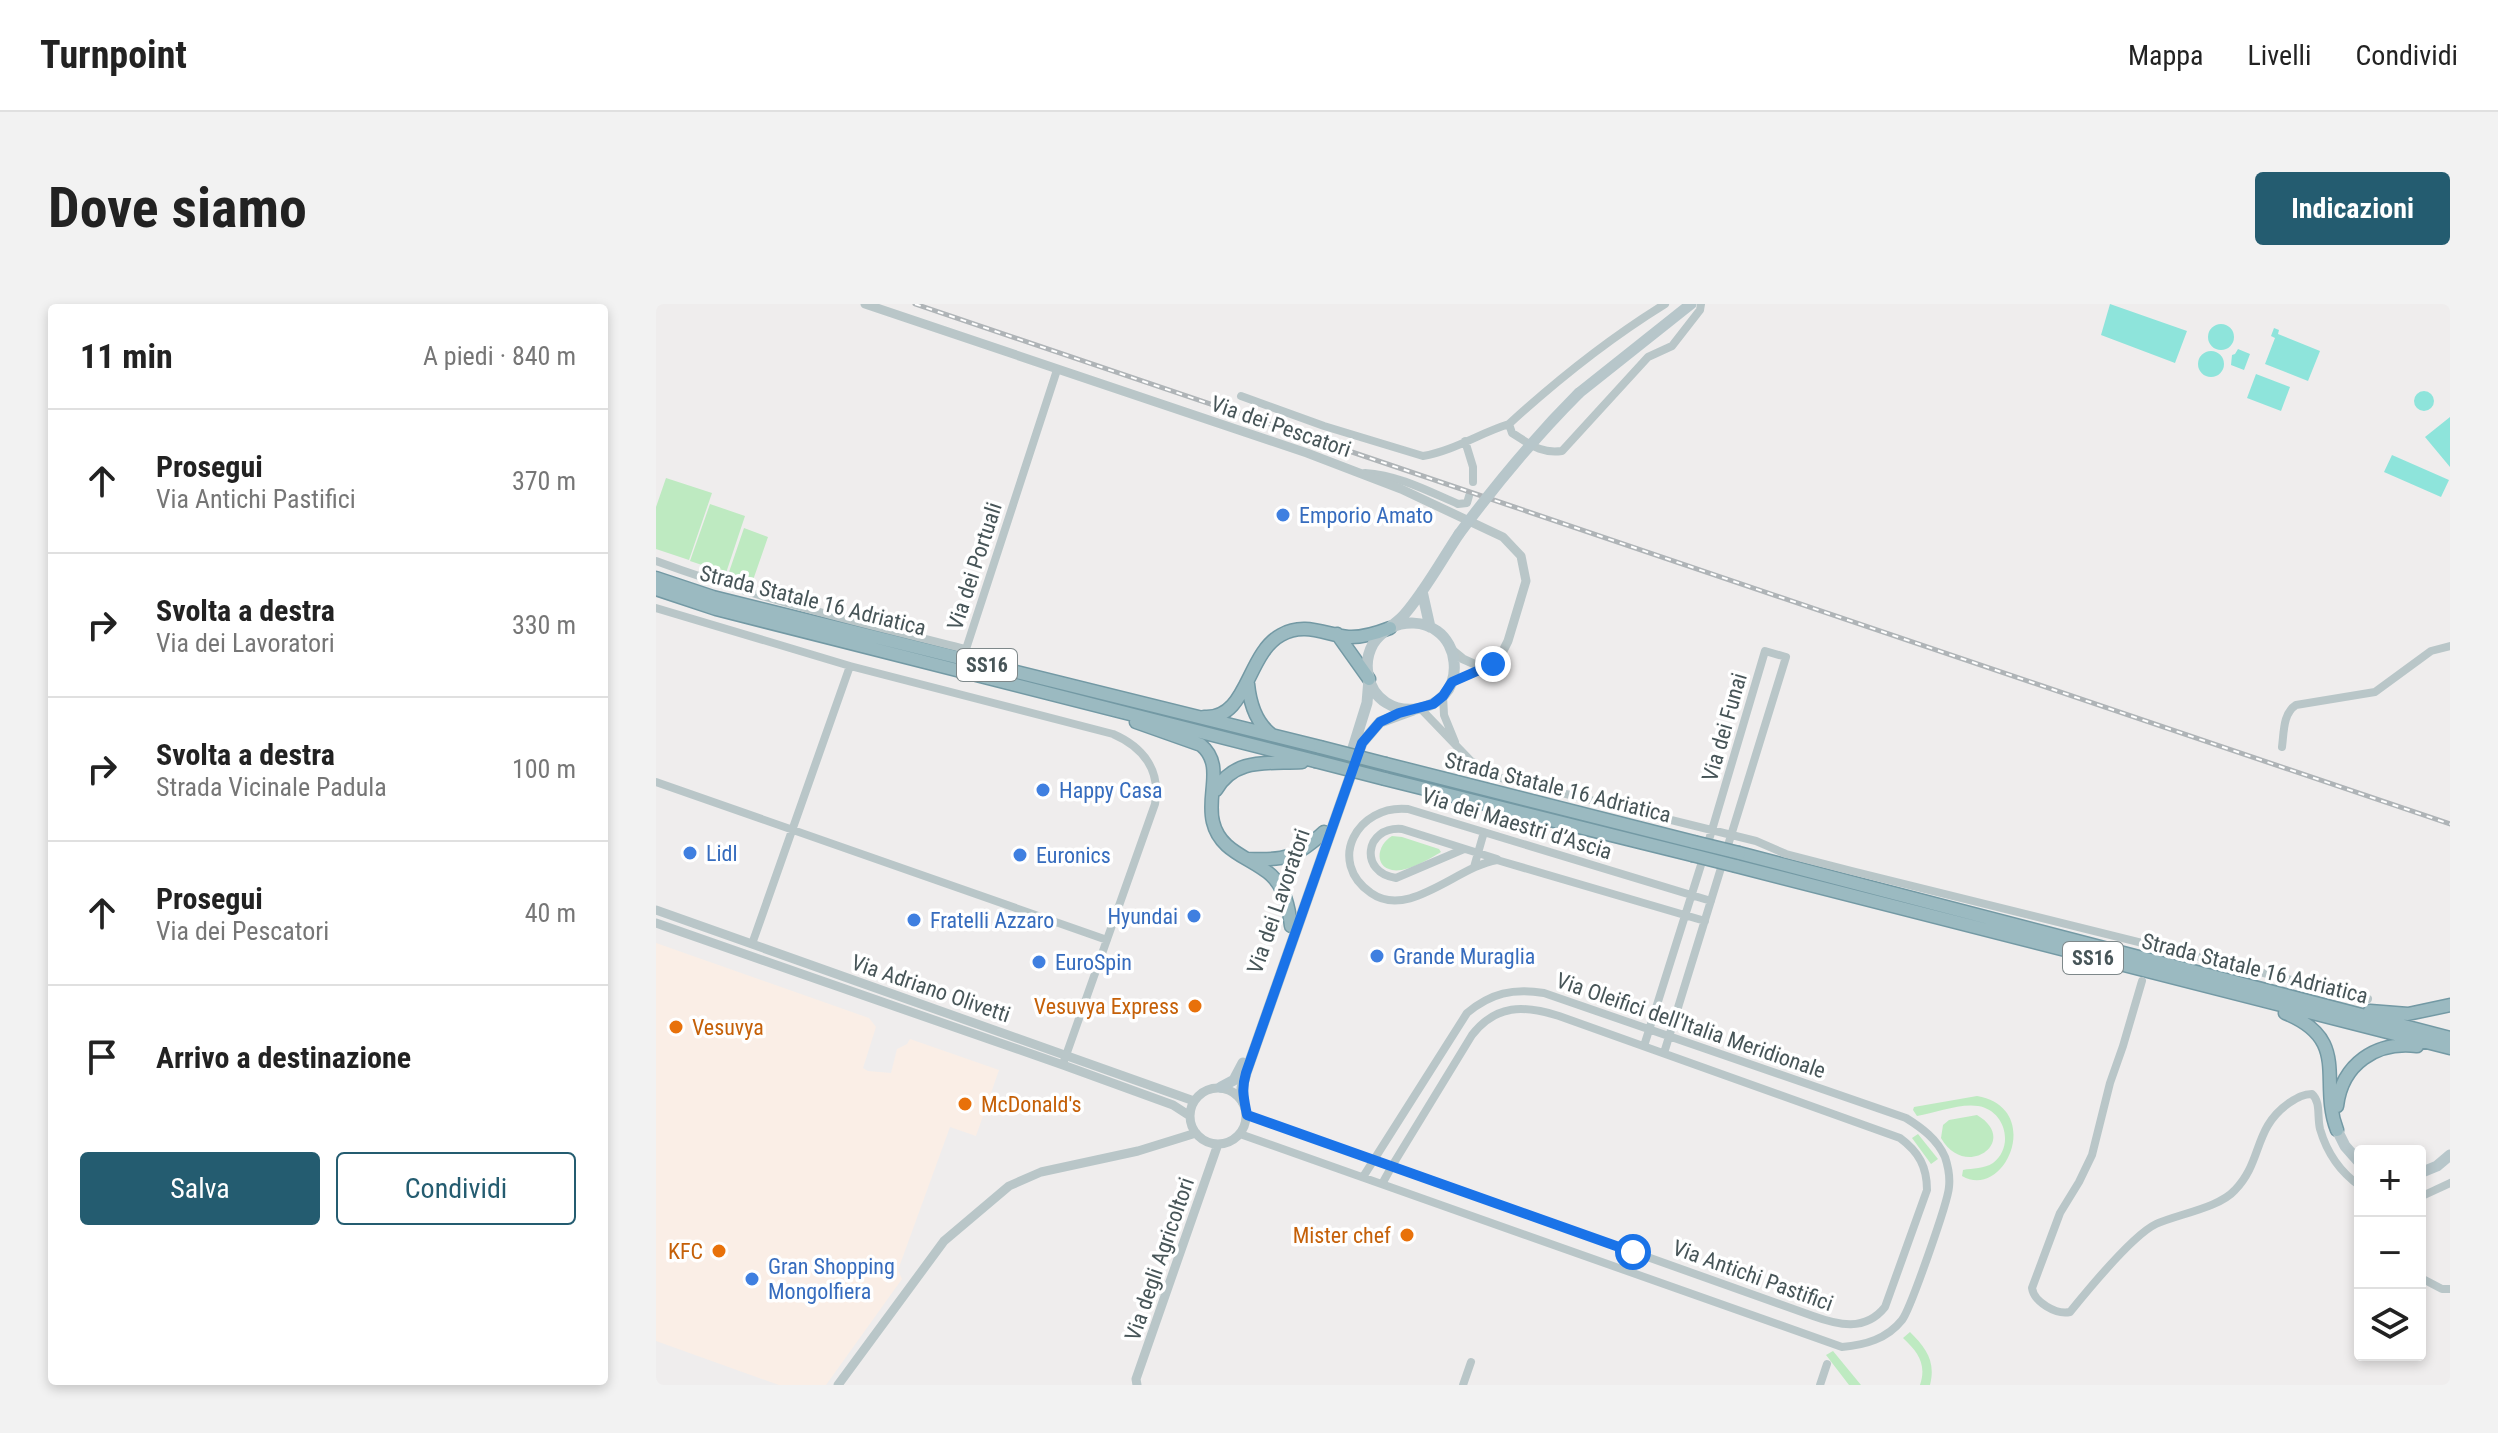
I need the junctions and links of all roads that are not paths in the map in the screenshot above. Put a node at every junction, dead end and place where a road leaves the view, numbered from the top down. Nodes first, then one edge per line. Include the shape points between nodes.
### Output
1 (865, 304) edge
2 (1665, 304) edge
3 (1691, 304) edge
4 (1701, 304) edge
5 (1057, 370) junction
6 (1241, 396) dead end
7 (1509, 424) junction
8 (1465, 441) junction
9 (1358, 472) junction
10 (1473, 482) dead end
11 (1469, 496) dead end
12 (656, 561) edge
13 (656, 578) edge
14 (656, 589) edge
15 (1422, 591) junction
16 (656, 608) edge
17 (1430, 627) junction
18 (1390, 628) junction
19 (1337, 634) junction
20 (2450, 646) edge
21 (1452, 650) junction
22 (850, 666) junction
23 (1481, 667) junction
24 (1250, 672) junction
25 (1369, 679) junction
26 (1452, 682) junction
27 (1443, 696) junction
28 (1103, 708) junction
29 (1417, 710) junction
30 (1180, 714) junction
31 (1274, 737) junction
32 (1359, 743) junction
33 (1457, 746) junction
34 (2282, 747) dead end
35 (1315, 761) junction
36 (656, 782) edge
37 (1212, 796) junction
38 (792, 830) junction
39 (1712, 830) junction
40 (1324, 832) junction
41 (1484, 832) junction
42 (1733, 835) junction
43 (1464, 849) junction
44 (1693, 849) junction
45 (1478, 853) junction
46 (1243, 859) junction
47 (1503, 860) junction
48 (1738, 860) junction
49 (1474, 867) junction
50 (1691, 895) junction
51 (1711, 901) junction
52 (656, 910) edge
53 (1686, 915) junction
54 (1705, 921) junction
55 (656, 923) edge
56 (1291, 926) junction
57 (1107, 940) junction
58 (752, 944) junction
59 (2142, 981) dead end
60 (2252, 989) junction
61 (2218, 990) junction
62 (2368, 999) dead end
63 (2450, 1005) edge
64 (1585, 1007) junction
65 (1580, 1024) junction
66 (1650, 1029) junction
67 (1669, 1036) junction
68 (2450, 1038) edge
69 (1644, 1046) junction
70 (2450, 1050) edge
71 (1664, 1053) junction
72 (1066, 1055) junction
73 (1063, 1065) junction
74 (1243, 1073) junction
75 (1221, 1087) junction
76 (1194, 1101) junction
77 (1243, 1101) junction
78 (1247, 1115) junction
79 (1190, 1116) junction
80 (1906, 1118) joint
81 (2337, 1130) junction
82 (1196, 1133) junction
83 (1240, 1134) junction
84 (1218, 1144) junction
85 (2450, 1155) edge
86 (2354, 1157) edge
87 (1374, 1160) junction
88 (1392, 1166) junction
89 (2426, 1171) edge
90 (1363, 1177) junction
91 (2354, 1182) edge
92 (2450, 1183) edge
93 (1382, 1184) junction
94 (2426, 1194) edge
95 (2426, 1281) edge
96 (2450, 1289) edge
97 (1841, 1325) joint
98 (1471, 1362) dead end
99 (1827, 1364) dead end
100 (838, 1385) edge
101 (1137, 1385) edge
102 (1463, 1385) edge
103 (1820, 1385) edge

1 - 5 street, Via dei Pescatori
2 - 7 street
3 - 15 main road, bridge via 1579,393 1543,429 1459,534
4 - 7 street via 1672,346 1648,357 1562,451 1541,451 1512,433
5 - 9 street, Via dei Pescatori
5 - 12 street, Via dei Portuali via 966,649 788,606
6 - 8 street via 1423,456
7 - 8 street
8 - 10 street
9 - 11 street via 1401,480 1458,504 1467,503
9 - 23 street, Via dei Pescatori via 1503,537 1521,556 1526,581 1508,641 1493,664
13 - 30 highway, Strada Statale 16 Adriatica / SS16 via 713,597
14 - 28 highway, Strada Statale 16 Adriatica / SS16
15 - 17 main road
15 - 18 main road
16 - 22 street
17 - 18 main road via 1413,623
17 - 21 main road
18 - 19 highway via 1358,637
18 - 25 main road via 1371,649
19 - 24 highway via 1302,628 1282,634 1265,647
19 - 25 highway
20 - 34 street via 2431,651 2375,692 2296,705 2286,718
21 - 23 street
21 - 26 main road
22 - 38 street
22 - 57 street via 1113,734 1143,753 1156,781 1155,804
23 - 26 street, Via dei Pescatori
24 - 30 highway via 1242,695 1220,715
24 - 31 highway via 1255,713
25 - 29 main road via 1387,703
25 - 32 main road
26 - 27 main road
27 - 29 main road
27 - 33 street via 1444,715
28 - 35 highway, Strada Statale 16 Adriatica / SS16
28 - 37 highway via 1201,745 1213,761
29 - 32 main road via 1380,722
29 - 33 street
30 - 31 highway, Strada Statale 16 Adriatica / SS16
31 - 44 highway, Strada Statale 16 Adriatica / SS16, bridge
32 - 40 main road, Via dei Lavoratori
32 - 74 main road, Via dei Lavoratori
33 - 39 street via 1501,778
35 - 37 highway via 1240,766 1223,778
35 - 44 highway, Strada Statale 16 Adriatica / SS16, bridge
36 - 38 street
37 - 46 highway via 1220,840
38 - 57 street
38 - 58 street
39 - 42 street
39 - 42 street, Via dei Funai via 1765,651 1786,657
39 - 50 street, Via dei Funai
40 - 46 highway via 1297,854 1277,861
40 - 56 main road, Via dei Lavoratori
41 - 45 street
41 - 49 street, Via dei Maestri d’Ascia via 1395,808 1360,825 1350,850 1355,877 1369,893 1385,900 1414,898
41 - 50 street, Via dei Maestri d’Ascia
42 - 51 street, Via dei Funai
42 - 62 street via 2148,950
43 - 43 street via 1394,828 1375,840 1371,854 1376,869 1396,878
43 - 45 street
44 - 48 highway, Strada Statale 16 Adriatica / SS16, bridge
45 - 47 street
45 - 49 street
46 - 56 highway via 1272,876 1288,903
47 - 49 street, Via dei Maestri d’Ascia
47 - 53 street, Via dei Maestri d’Ascia
48 - 60 highway, Strada Statale 16 Adriatica / SS16
48 - 61 highway, Strada Statale 16 Adriatica / SS16
50 - 51 street, Via dei Maestri d’Ascia
50 - 53 street, Via dei Funai
51 - 54 street, Via dei Funai
52 - 58 street, Via Adriano Olivetti
53 - 54 street, Via dei Maestri d’Ascia
53 - 66 street, Via dei Funai
54 - 67 street, Via dei Funai
55 - 73 street, Via Adriano Olivetti
56 - 74 main road, Via dei Lavoratori
57 - 72 street
58 - 72 street, Via Adriano Olivetti
59 - 91 street via 2092,1155 2060,1213 2032,1288 2037,1299 2059,1313 2070,1312 2147,1230 2233,1193 2251,1167 2269,1121 2306,1093 2316,1097 2319,1126 2335,1162
60 - 63 highway, SS16 via 2392,1014
60 - 68 highway, Strada Statale 16 Adriatica / SS16
61 - 70 highway, Strada Statale 16 Adriatica / SS16
61 - 81 highway, SS16 via 2288,1014 2315,1032 2328,1057
64 - 65 street
64 - 66 street, Via Oleifici dell'Italia Meridionale
64 - 87 street, Via Oleifici dell'Italia Meridionale via 1524,990 1481,1002 1458,1025
65 - 69 street, Via Oleifici dell'Italia Meridionale
65 - 88 street, Via Oleifici dell'Italia Meridionale via 1516,1007 1481,1023
66 - 67 street, Via Oleifici dell'Italia Meridionale
66 - 69 street, Via dei Funai
67 - 71 street, Via dei Funai
67 - 80 street, Via Oleifici dell'Italia Meridionale
69 - 71 street, Via Oleifici dell'Italia Meridionale
70 - 81 highway, SS16 via 2397,1045 2367,1055 2341,1088
71 - 97 street, Via Oleifici dell'Italia Meridionale via 1900,1138 1914,1148 1923,1163 1927,1190 1885,1307 1869,1320
72 - 73 street
72 - 76 street, Via Adriano Olivetti
73 - 79 street, Via Adriano Olivetti
74 - 75 main road
74 - 77 main road
75 - 76 street via 1206,1090
75 - 77 street
76 - 79 street
77 - 78 street
78 - 83 street
78 - 87 street, Via Antichi Pastifici
79 - 82 street
80 - 93 street, Via Antichi Pastifici via 1936,1143 1945,1157 1950,1185 1905,1315 1870,1343 1842,1347
81 - 86 main road
82 - 84 street
82 - 100 street via 1041,1172 1009,1186 944,1241
83 - 84 street
83 - 90 street, Via Antichi Pastifici
84 - 101 street, Via degli Agricoltori
85 - 89 main road
87 - 88 street, Via Antichi Pastifici
87 - 90 street, Via Oleifici dell'Italia Meridionale
88 - 93 street, Via Oleifici dell'Italia Meridionale
88 - 97 street, Via Antichi Pastifici
90 - 93 street, Via Antichi Pastifici
92 - 94 street
95 - 96 street
98 - 102 street
99 - 103 street

